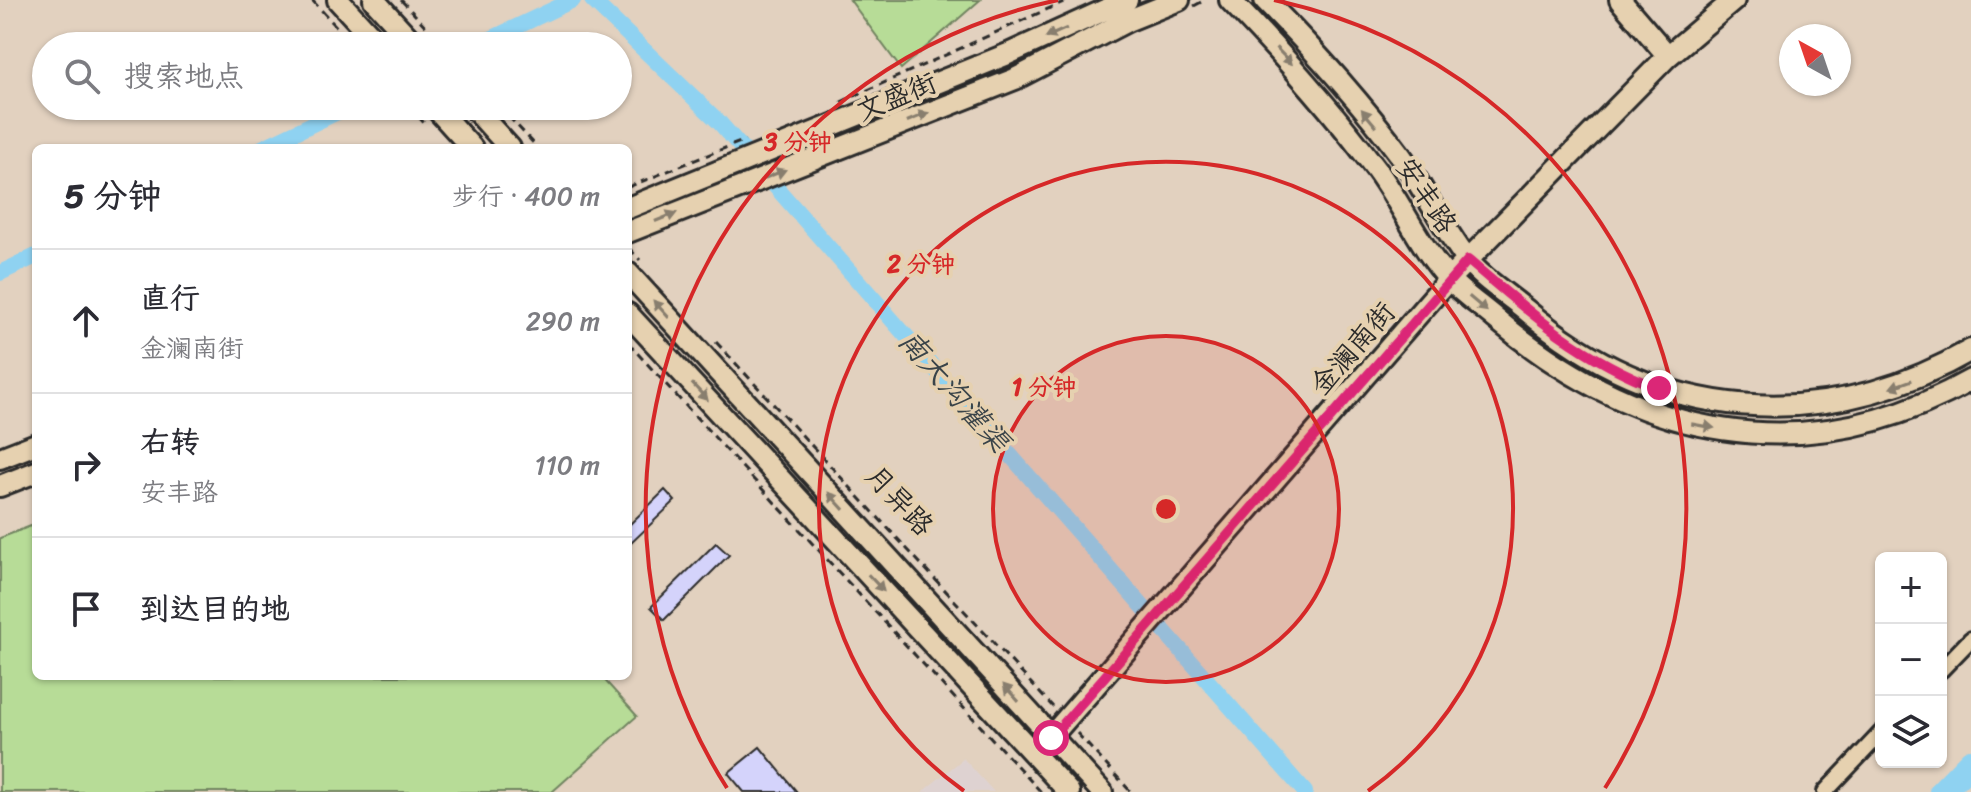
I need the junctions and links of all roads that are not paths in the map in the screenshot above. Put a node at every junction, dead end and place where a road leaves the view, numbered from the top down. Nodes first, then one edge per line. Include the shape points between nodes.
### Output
1 (338, 0) edge
2 (374, 0) edge
3 (1127, 0) edge
4 (1179, 0) edge
5 (1230, 0) edge
6 (1265, 0) edge
7 (1620, 0) edge
8 (1734, 0) edge
9 (360, 32) edge
10 (403, 32) edge
11 (1668, 56) junction
12 (447, 120) edge
13 (485, 120) edge
14 (468, 144) edge
15 (506, 144) edge
16 (632, 206) edge
17 (632, 230) edge
18 (1468, 260) junction
19 (632, 277) edge
20 (1449, 279) junction
21 (632, 318) edge
22 (1971, 350) edge
23 (1971, 380) edge
24 (32, 446) edge
25 (0, 458) edge
26 (32, 474) edge
27 (0, 486) edge
28 (1971, 639) edge
29 (1947, 664) edge
30 (1051, 738) junction
31 (1875, 739) edge
32 (1035, 755) junction
33 (1069, 792) edge
34 (1102, 792) edge
35 (1825, 792) edge

1 - 9 main road
2 - 10 main road
3 -> 16 main road, 文盛街 via 1008,54 681,176
17 -> 4 main road, 文盛街 via 1015,79
5 -> 20 main road, 安丰路 via 1306,78 1378,172
18 -> 6 main road, 安丰路 via 1401,156
7 - 11 main road
8 - 11 main road, 金澜南街
11 - 18 main road, 金澜南街
12 - 14 main road
13 - 15 main road
18 - 20 main road, 金澜南街
22 -> 18 main road, 安丰路 via 1923,376 1845,400 1763,406 1708,401 1635,379 1589,357
30 -> 19 main road, 月异路
20 -> 23 main road, 安丰路 via 1531,349 1576,379 1651,413 1704,426 1762,432 1849,425 1906,410
20 - 30 main road, 金澜南街
21 -> 32 main road
24 - 25 main road
26 - 27 main road
28 - 29 street
30 - 32 main road, 金澜南街
30 - 34 main road, 月异路
31 - 35 street
32 - 33 main road

